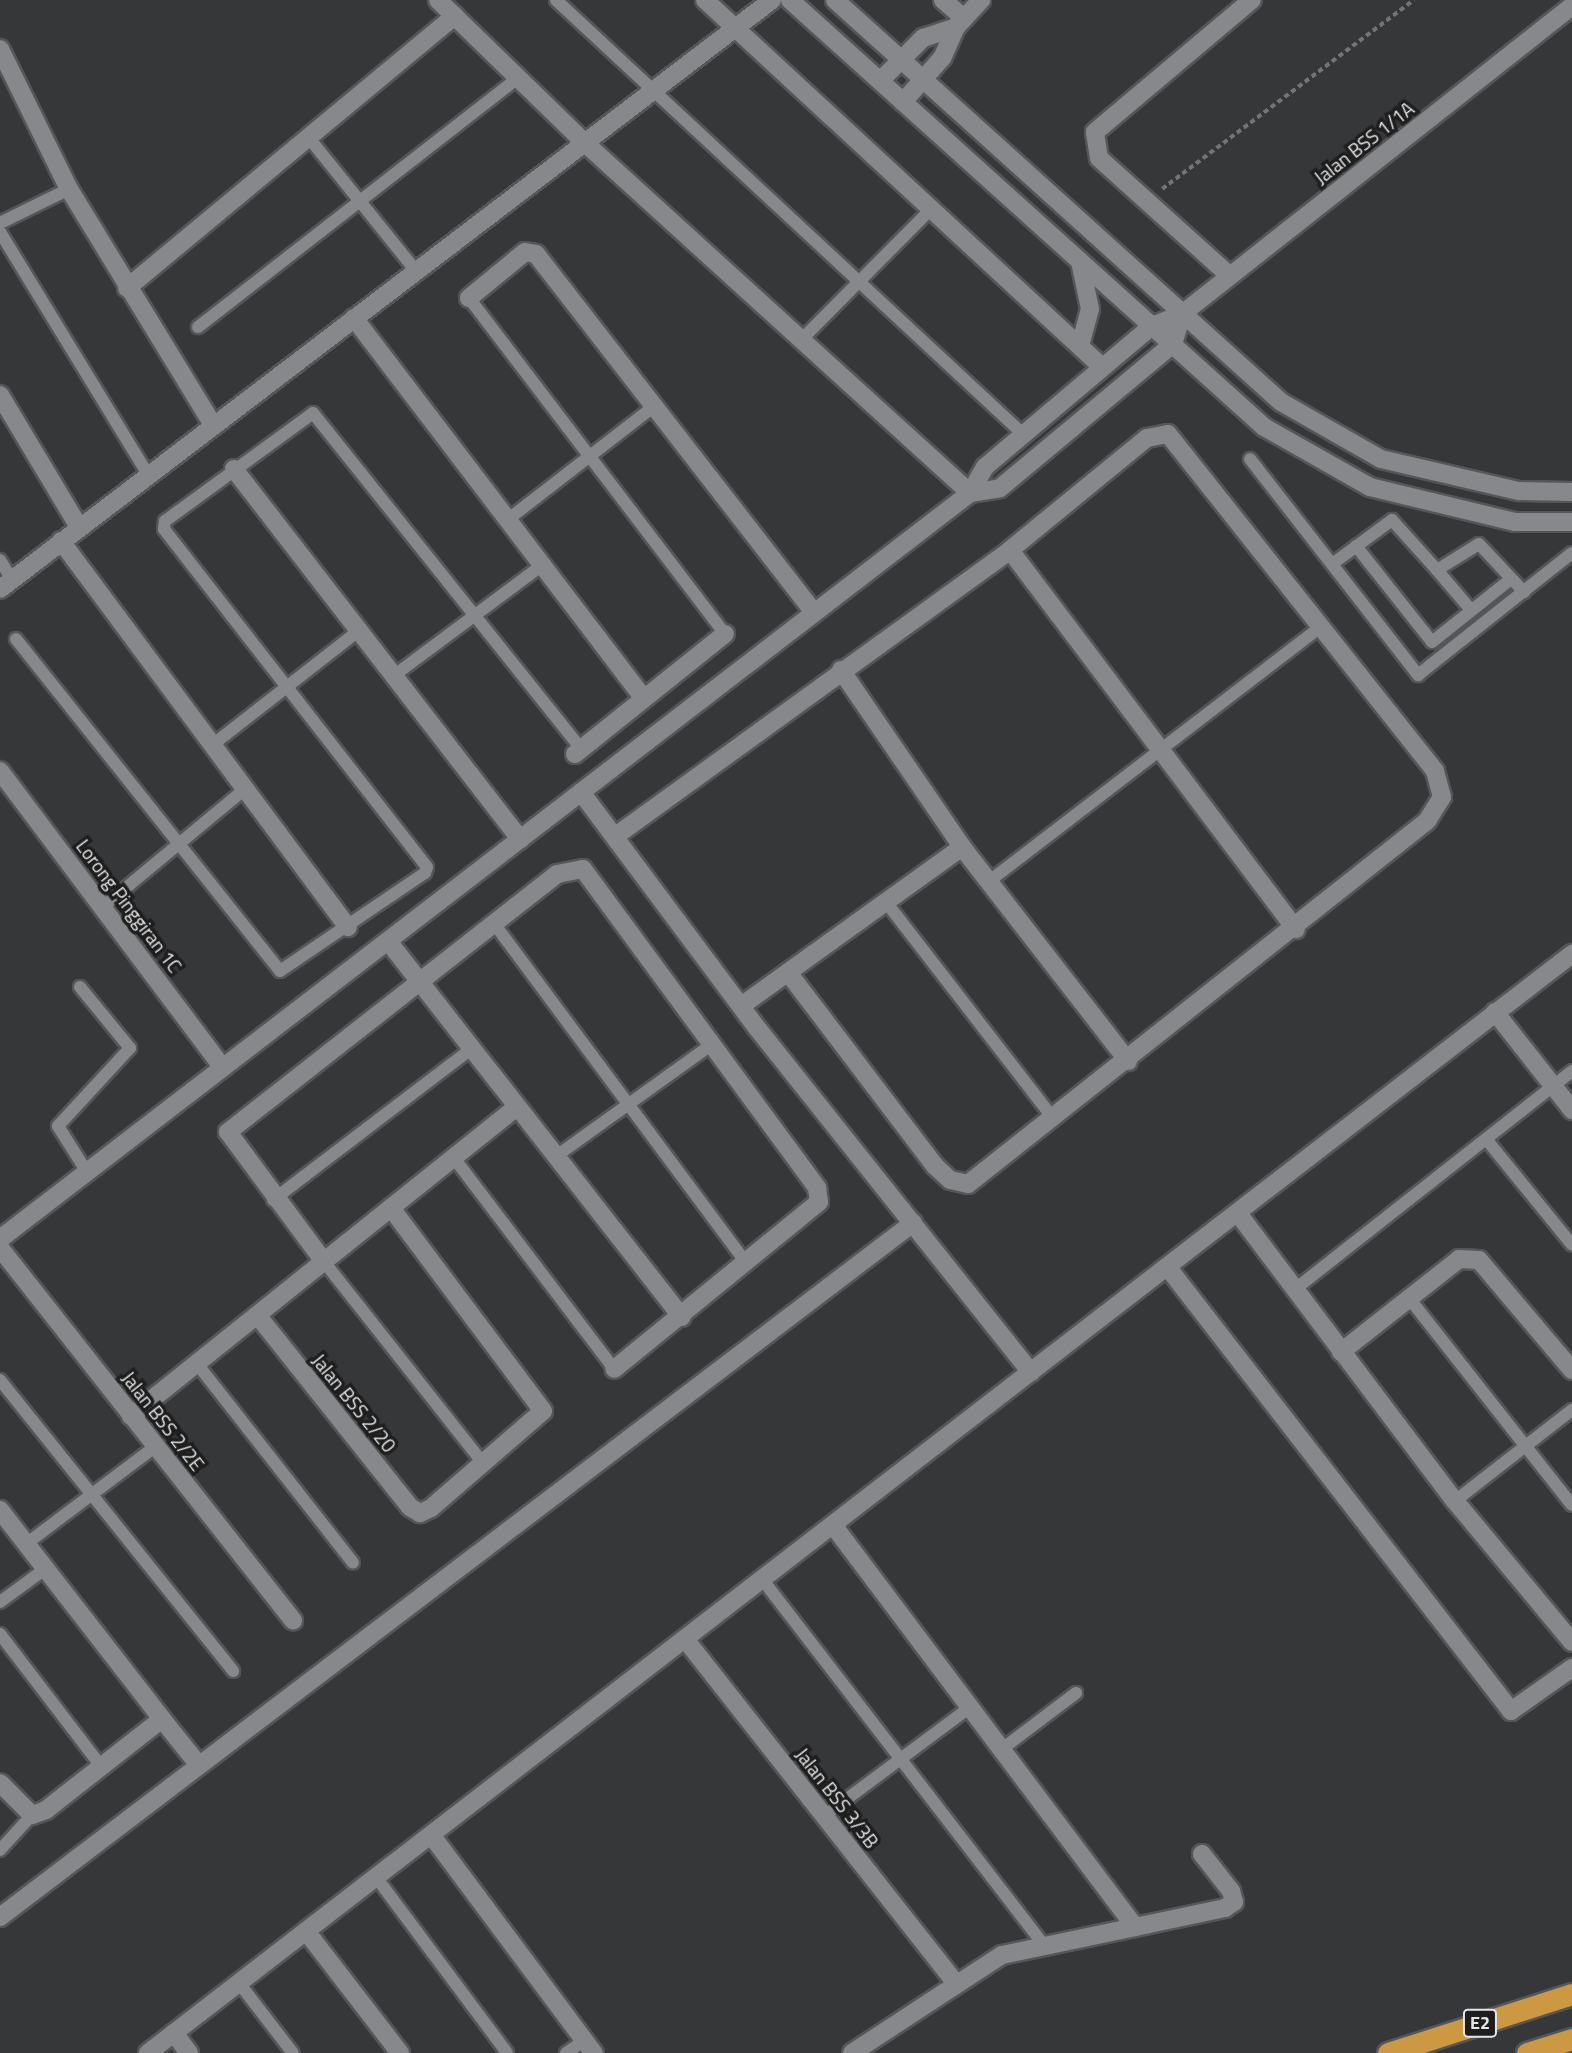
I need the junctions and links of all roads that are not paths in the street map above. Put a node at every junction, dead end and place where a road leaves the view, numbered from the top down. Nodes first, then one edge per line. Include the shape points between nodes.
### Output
1 (438, 0) edge
2 (556, 0) edge
3 (705, 0) edge
4 (772, 0) edge
5 (790, 0) edge
6 (835, 0) edge
7 (943, 0) edge
8 (981, 0) edge
9 (1252, 0) edge
10 (1572, 6) edge
11 (455, 16) junction
12 (960, 22) junction
13 (732, 26) junction
14 (0, 49) edge
15 (901, 58) junction
16 (520, 76) junction
17 (923, 78) junction
18 (880, 81) junction
19 (653, 91) junction
20 (903, 102) junction
21 (309, 138) junction
22 (585, 143) junction
23 (69, 189) junction
24 (360, 200) junction
25 (933, 207) junction
26 (0, 223) edge
27 (0, 232) edge
28 (1080, 261) junction
29 (415, 270) junction
30 (1230, 276) junction
31 (860, 281) junction
32 (127, 288) junction
33 (470, 298) joint
34 (1182, 314) junction
35 (354, 318) junction
36 (1152, 326) junction
37 (198, 327) dead end
38 (806, 336) junction
39 (1173, 344) junction
40 (1080, 346) junction
41 (1102, 367) junction
42 (0, 395) edge
43 (654, 406) junction
44 (212, 423) junction
45 (1023, 435) junction
46 (587, 458) junction
47 (1250, 458) dead end
48 (234, 469) junction
49 (148, 474) junction
50 (1572, 492) edge
51 (970, 493) junction
52 (506, 521) junction
53 (1572, 522) edge
54 (79, 527) junction
55 (61, 541) junction
56 (1356, 546) junction
57 (1010, 550) junction
58 (1572, 553) edge
59 (0, 559) edge
60 (1335, 562) junction
61 (541, 566) junction
62 (1437, 570) junction
63 (1511, 579) junction
64 (6, 585) edge
65 (1524, 592) junction
66 (1471, 610) junction
67 (814, 613) junction
68 (477, 615) junction
69 (1323, 625) junction
70 (358, 632) junction
71 (725, 634) joint
72 (16, 639) dead end
73 (841, 670) junction
74 (391, 677) junction
75 (284, 689) junction
76 (643, 698) junction
77 (211, 746) junction
78 (1161, 750) junction
79 (578, 752) joint
80 (0, 771) edge
81 (245, 789) junction
82 (581, 792) junction
83 (617, 835) junction
84 (520, 839) junction
85 (175, 847) junction
86 (962, 847) junction
87 (988, 882) junction
88 (886, 902) junction
89 (104, 906) junction
90 (493, 922) junction
91 (348, 926) junction
92 (1296, 929) junction
93 (388, 941) junction
94 (1572, 954) edge
95 (788, 972) junction
96 (416, 981) junction
97 (79, 987) dead end
98 (741, 1006) junction
99 (1495, 1012) junction
100 (711, 1045) junction
101 (471, 1050) junction
102 (1128, 1061) junction
103 (223, 1068) junction
104 (1572, 1071) edge
105 (1553, 1086) junction
106 (629, 1105) junction
107 (516, 1108) junction
108 (1572, 1110) edge
109 (1054, 1118) junction
110 (1486, 1139) junction
111 (555, 1157) junction
112 (454, 1158) junction
113 (87, 1172) junction
114 (273, 1200) junction
115 (391, 1208) junction
116 (1240, 1216) junction
117 (913, 1223) junction
118 (0, 1239) edge
119 (1572, 1245) edge
120 (0, 1248) edge
121 (325, 1262) junction
122 (747, 1264) junction
123 (1169, 1269) junction
124 (1294, 1290) junction
125 (1409, 1298) junction
126 (258, 1316) junction
127 (682, 1317) junction
128 (1341, 1352) junction
129 (198, 1365) junction
130 (614, 1369) joint
131 (1572, 1370) edge
132 (1031, 1372) junction
133 (0, 1380) edge
134 (1572, 1410) edge
135 (131, 1416) junction
136 (156, 1447) junction
137 (1525, 1447) junction
138 (484, 1464) junction
139 (88, 1497) junction
140 (1455, 1501) junction
141 (1572, 1505) edge
142 (0, 1510) edge
143 (833, 1525) junction
144 (26, 1544) junction
145 (353, 1563) dead end
146 (45, 1569) junction
147 (762, 1580) junction
148 (0, 1602) edge
149 (292, 1620) dead end
150 (0, 1634) edge
151 (685, 1639) junction
152 (1572, 1642) edge
153 (1572, 1668) edge
154 (233, 1671) dead end
155 (1076, 1693) dead end
156 (970, 1707) junction
157 (162, 1719) junction
158 (1002, 1749) junction
159 (899, 1758) junction
160 (198, 1764) junction
161 (101, 1766) junction
162 (0, 1783) edge
163 (32, 1815) junction
164 (824, 1816) junction
165 (432, 1836) junction
166 (0, 1850) edge
167 (1202, 1854) dead end
168 (376, 1877) junction
169 (0, 1917) edge
170 (1135, 1927) junction
171 (306, 1931) junction
172 (1045, 1947) junction
173 (239, 1983) junction
174 (956, 1983) junction
175 (1572, 1994) edge
176 (174, 2033) junction
177 (1572, 2039) edge
178 (589, 2047) edge
179 (148, 2053) edge
180 (189, 2053) edge
181 (293, 2053) edge
182 (400, 2053) edge
183 (507, 2053) edge
184 (566, 2053) edge
185 (852, 2053) edge
186 (1388, 2053) edge
187 (1527, 2053) edge

1 - 11 street
2 - 19 lane
3 - 13 street
4 - 13 street
5 - 18 street
6 - 15 street
7 - 12 street
8 - 12 street
9 - 30 street via 1096,132 1099,158
10 - 30 street, Jalan BSS 1/1A
11 - 16 street
11 - 21 street
12 - 15 street via 923,38
12 - 17 street via 942,58
13 - 19 street
13 - 25 street
14 - 23 street
15 - 17 street
15 - 18 street
16 - 22 street
16 - 24 lane
17 - 20 street
17 - 34 street
18 - 20 street
19 - 22 street
19 - 31 lane
20 - 28 street
21 - 24 lane
21 - 32 street
22 - 29 street
22 - 38 street
23 - 26 lane
23 - 32 street
24 - 29 lane
24 - 37 lane
25 - 31 lane
25 - 40 street
27 - 49 lane
28 - 36 street
28 - 40 street via 1090,309
29 - 35 street
30 - 34 street, Jalan BSS 1/1A
31 - 38 lane
31 - 45 lane
32 - 44 street
33 - 43 street via 532,251
33 - 46 lane
34 - 36 street, Jalan BSS 1/1A
34 - 39 street
34 - 50 street via 1281,402 1381,459 1519,491
35 - 44 street
35 - 52 street
36 - 39 street
36 - 41 street, Jalan BSS 1/1A
38 - 51 street
39 - 51 street via 1000,488
39 - 53 street via 1264,427 1370,487 1515,522
40 - 41 street
41 - 45 street, Jalan BSS 1/1A
42 - 54 street
43 - 46 lane
43 - 67 street
44 - 49 street
45 - 51 street, Jalan BSS 1/1A via 985,467
46 - 52 lane
46 - 71 lane
47 - 60 lane
48 - 68 lane via 313,413
48 - 70 street
48 - 75 lane via 165,521 164,529
49 - 54 street
51 - 67 street
52 - 61 street
54 - 55 street
55 - 64 street
55 - 77 street
56 - 60 lane
56 - 62 lane via 1392,520
56 - 66 lane via 1432,642
57 - 69 street via 1147,438 1168,435
57 - 73 street
57 - 78 street
58 - 65 lane
59 - 64 lane
60 - 65 lane via 1418,675
61 - 68 lane
61 - 76 street
62 - 63 lane via 1479,544
62 - 66 lane
63 - 65 lane
63 - 66 lane
67 - 82 street
68 - 74 lane
68 - 79 lane
69 - 78 lane
69 - 92 street via 1435,771 1442,797 1427,821
70 - 74 street
70 - 75 lane
71 - 76 street
72 - 85 lane
73 - 83 street
73 - 86 street
74 - 84 street
75 - 77 lane
75 - 91 lane via 427,867
76 - 79 street
77 - 81 street
78 - 87 lane
78 - 92 street
80 - 89 street, Lorong Pinggiran 1C
81 - 85 lane
81 - 91 street
82 - 83 street
82 - 84 street
83 - 98 street
84 - 93 street
85 - 89 lane
85 - 91 lane via 280,971
86 - 87 street
86 - 88 street
87 - 102 street
88 - 95 street
88 - 109 lane
89 - 103 street, Lorong Pinggiran 1C
90 - 96 street
90 - 100 street via 557,874 583,869
90 - 106 lane
92 - 102 street
93 - 96 street
93 - 103 street
94 - 99 street
95 - 98 street
95 - 109 street via 950,1180 968,1184
96 - 101 street
96 - 114 street via 228,1132
97 - 113 lane via 130,1048 58,1126
98 - 117 street
99 - 105 street
99 - 116 street
100 - 106 lane
100 - 122 street via 817,1188 818,1202 809,1216
101 - 107 street
101 - 114 lane
102 - 109 street
103 - 113 street
104 - 105 lane
105 - 108 street
105 - 110 lane
106 - 111 lane
106 - 122 lane
107 - 111 street
107 - 112 street
110 - 119 lane
110 - 124 lane
111 - 127 street
112 - 115 street
112 - 130 lane
113 - 118 street
114 - 121 street
115 - 121 street
115 - 138 street via 543,1411
116 - 123 street
116 - 124 street
117 - 132 street
117 - 160 street
120 - 135 street, Jalan BSS 2/2E
121 - 126 street
121 - 138 lane
122 - 127 street
123 - 132 street
123 - 153 street via 1511,1711
124 - 128 street
125 - 128 street
125 - 131 street via 1459,1259 1479,1260
125 - 137 lane
126 - 129 street
126 - 138 street, Jalan BSS 2/20 via 420,1513
127 - 130 street
128 - 140 street
129 - 135 street
129 - 145 lane
132 - 143 street
133 - 139 lane
134 - 137 lane
135 - 136 street, Jalan BSS 2/2E
136 - 139 lane
136 - 149 street, Jalan BSS 2/2E
137 - 140 lane
137 - 141 lane
139 - 144 lane
139 - 154 lane
140 - 152 street
142 - 144 street
143 - 147 street
143 - 156 street
144 - 146 street
146 - 148 lane
146 - 157 street
147 - 151 street
147 - 159 lane
150 - 161 lane
151 - 164 street, Jalan BSS 3/3B
151 - 165 street
155 - 158 lane
156 - 158 street
156 - 159 lane
157 - 160 street
157 - 161 street
158 - 170 street
159 - 164 lane
159 - 172 lane
160 - 169 street
161 - 163 street
162 - 163 street
163 - 166 lane
164 - 174 street, Jalan BSS 3/3B
165 - 168 street
165 - 178 street
167 - 170 street via 1234,1902
168 - 171 street
168 - 183 lane
170 - 172 street
171 - 173 street
171 - 182 street
172 - 174 street via 1002,1955
173 - 176 street
173 - 181 lane
174 - 185 street
175 - 186 highway, E2
176 - 179 street
176 - 180 street
177 - 187 highway
178 - 184 lane

